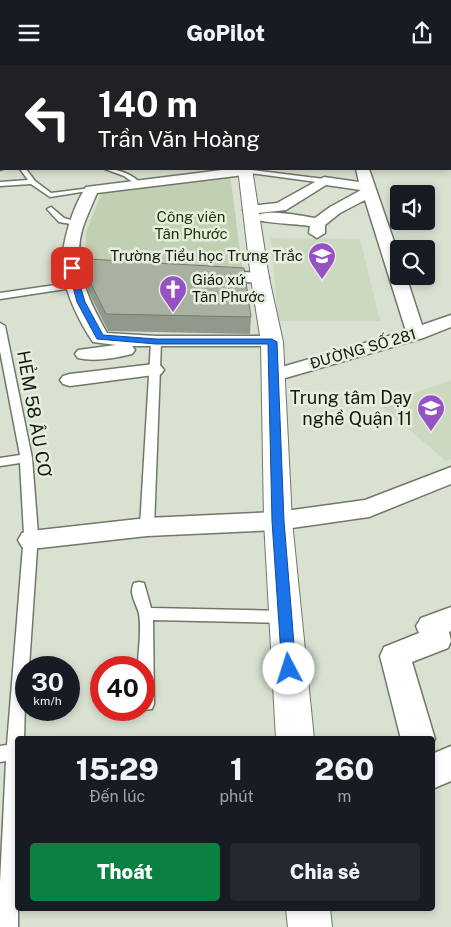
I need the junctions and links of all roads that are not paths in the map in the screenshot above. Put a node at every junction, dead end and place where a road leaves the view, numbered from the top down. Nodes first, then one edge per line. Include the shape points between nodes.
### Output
1 (24, 170) edge
2 (111, 170) edge
3 (245, 170) edge
4 (362, 170) edge
5 (324, 181) junction
6 (33, 182) junction
7 (0, 184) edge
8 (140, 185) junction
9 (284, 189) dead end
10 (368, 189) junction
11 (91, 190) junction
12 (302, 194) junction
13 (51, 209) dead end
14 (251, 214) junction
15 (77, 223) junction
16 (91, 269) edge
17 (191, 274) edge
18 (74, 277) junction
19 (260, 278) junction
20 (0, 297) edge
21 (0, 326) edge
22 (447, 326) edge
23 (416, 334) junction
24 (272, 342) junction
25 (155, 344) junction
26 (84, 355) dead end
27 (154, 370) junction
28 (275, 375) junction
29 (70, 381) dead end
30 (26, 458) junction
31 (0, 461) edge
32 (451, 475) edge
33 (278, 521) junction
34 (147, 527) junction
35 (31, 540) junction
36 (139, 587) dead end
37 (146, 614) junction
38 (285, 617) junction
39 (451, 619) edge
40 (146, 656) edge
41 (295, 736) edge
42 (417, 736) edge
43 (8, 753) edge
44 (451, 762) edge
45 (435, 771) edge
46 (308, 911) edge
47 (8, 927) edge
48 (310, 927) edge

1 - 6 lane
2 - 8 lane
3 - 5 lane
3 - 8 street
3 - 14 street
4 - 10 street
5 - 10 street
5 - 12 street
6 - 7 lane
6 - 11 lane via 50,195
8 - 11 street
9 - 12 street
10 - 14 street via 335,210 318,228 292,219
10 - 23 street
11 - 15 street
12 - 14 street via 281,207
13 - 15 lane via 62,220
14 - 19 street
15 - 18 street via 74,231
16 - 18 street
17 - 19 street
18 - 20 lane
18 - 25 street via 81,302 100,338
19 - 24 street
21 - 30 lane, HẺM 58 ÂU CƠ
22 - 23 street, ĐƯỜNG SỐ 281
23 - 28 street, ĐƯỜNG SỐ 281
24 - 25 street
24 - 28 street
25 - 26 street
25 - 27 lane
27 - 29 street
27 - 34 lane
28 - 33 street
30 - 31 lane
30 - 35 lane, HẺM 58 ÂU CƠ
32 - 33 street via 369,508
33 - 34 street
33 - 38 street
34 - 35 street
35 - 43 lane, HẺM 58 ÂU CƠ
36 - 37 lane
37 - 38 lane
37 - 40 lane
38 - 41 street
39 - 42 street via 431,626 438,639 395,656
43 - 47 lane, HẺM 58 ÂU CƠ
44 - 45 street
46 - 48 street

